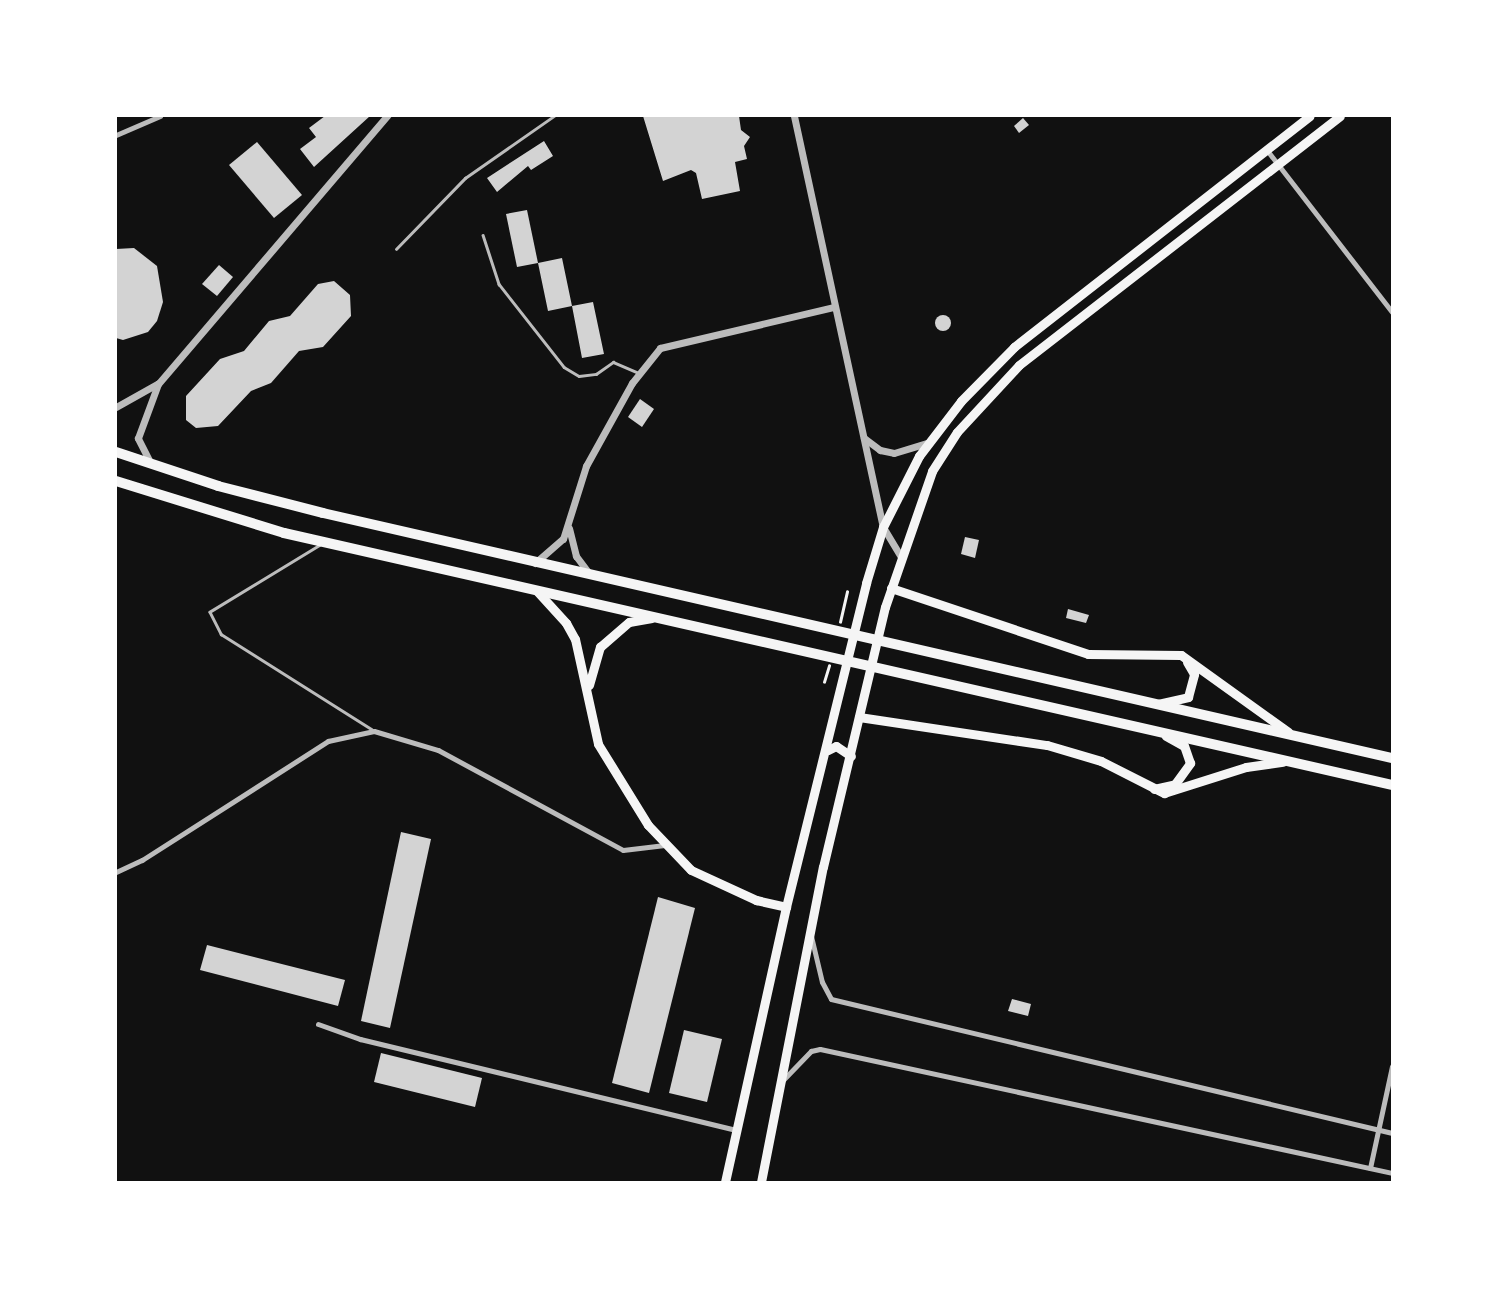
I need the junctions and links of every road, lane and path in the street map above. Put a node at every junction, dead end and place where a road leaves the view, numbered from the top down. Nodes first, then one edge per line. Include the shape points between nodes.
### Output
1 (160, 116) edge
2 (387, 116) edge
3 (554, 116) edge
4 (794, 116) edge
5 (1310, 116) edge
6 (1340, 116) edge
7 (116, 135) edge
8 (1266, 149) junction
9 (1277, 164) junction
10 (483, 235) dead end
11 (396, 248) dead end
12 (834, 307) junction
13 (1392, 312) edge
14 (639, 373) junction
15 (158, 384) junction
16 (116, 407) edge
17 (859, 428) junction
18 (926, 443) junction
19 (116, 452) edge
20 (152, 466) junction
21 (116, 481) edge
22 (569, 527) junction
23 (883, 527) junction
24 (326, 542) junction
25 (901, 557) junction
26 (534, 564) junction
27 (593, 577) junction
28 (891, 588) junction
29 (536, 590) junction
30 (654, 617) junction
31 (1181, 655) junction
32 (588, 690) junction
33 (1150, 705) junction
34 (859, 717) junction
35 (374, 731) junction
36 (1155, 732) junction
37 (1295, 736) junction
38 (828, 750) junction
39 (851, 756) junction
40 (1392, 758) edge
41 (1285, 761) junction
42 (1392, 785) edge
43 (1153, 789) junction
44 (665, 845) junction
45 (116, 872) edge
46 (786, 907) junction
47 (810, 929) junction
48 (318, 1024) dead end
49 (1392, 1066) edge
50 (780, 1084) junction
51 (737, 1130) junction
52 (1377, 1130) junction
53 (1392, 1133) edge
54 (1370, 1168) junction
55 (1392, 1173) edge
56 (725, 1182) edge
57 (761, 1182) edge

1 - 7 street
2 - 15 street
3 - 11 lane via 465,178
4 - 12 street
5 - 8 main road
6 - 9 main road
8 - 9 street
8 - 18 main road via 1014,347
9 - 13 street
9 - 25 main road via 997,386 942,454
10 - 14 lane via 499,284 564,367 579,376 613,362
12 - 14 street via 667,345 652,354
12 - 17 street
14 - 22 street via 586,466
15 - 16 street
15 - 20 street via 138,438
17 - 18 street via 866,442 887,452
17 - 23 street
18 - 23 main road
19 - 20 highway
20 - 26 highway
21 - 24 highway via 210,512
22 - 26 street via 555,549
22 - 27 street via 576,556
23 - 25 street
23 - 38 main road
24 - 29 highway
24 - 35 lane via 210,612 221,634
25 - 28 main road
26 - 27 highway
27 - 33 highway
28 - 31 main road via 1088,654
28 - 34 main road
29 - 30 highway
29 - 32 main road via 566,623
30 - 32 main road via 629,622 600,647
30 - 36 highway
31 - 33 main road via 1194,674 1188,697
31 - 37 main road via 1246,706
32 - 44 main road via 591,719 609,767
33 - 37 highway
34 - 39 main road
34 - 43 main road via 1047,745 1101,761
35 - 44 street via 438,750 623,850
35 - 45 street via 328,741
36 - 41 highway
36 - 43 main road via 1184,746 1190,763 1175,784
37 - 40 highway
38 - 39 main road via 836,746
38 - 46 main road
39 - 47 main road
41 - 42 highway
41 - 43 main road via 1246,767 1172,793
44 - 46 main road via 691,870 717,884
46 - 51 main road
47 - 50 main road
47 - 52 street via 822,982 831,999
48 - 51 street via 360,1040
49 - 52 street
50 - 54 street via 811,1051 820,1049
50 - 57 main road
51 - 56 main road
52 - 53 street
52 - 54 street
54 - 55 street

